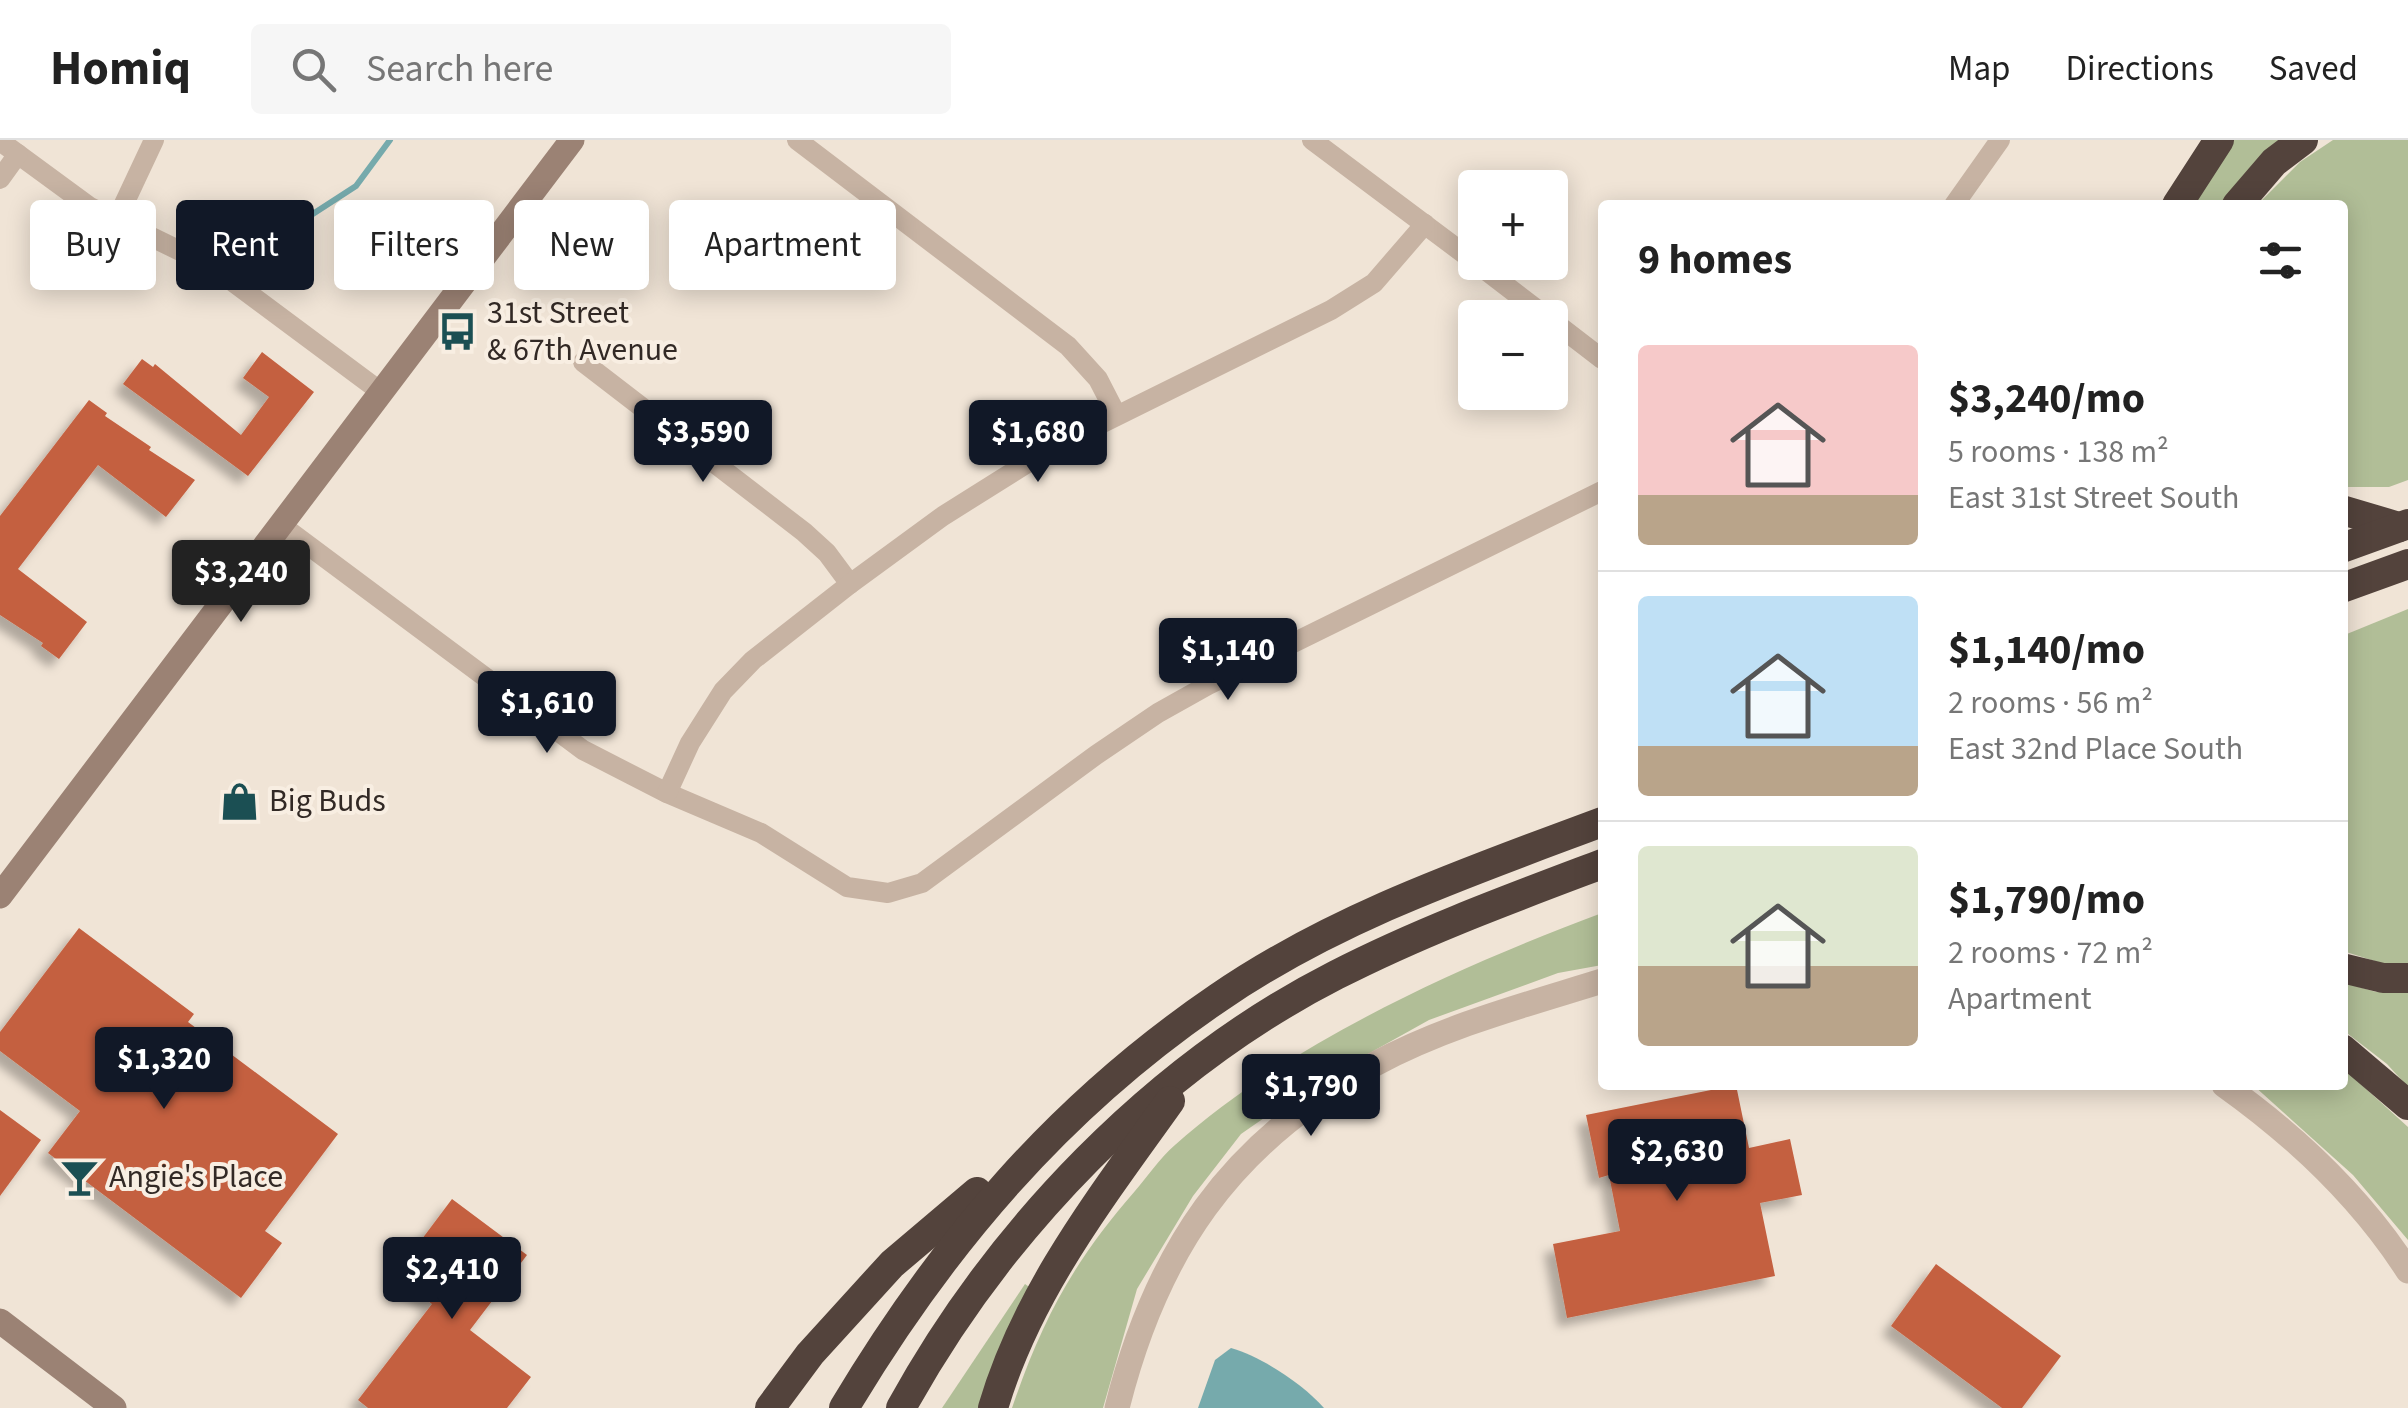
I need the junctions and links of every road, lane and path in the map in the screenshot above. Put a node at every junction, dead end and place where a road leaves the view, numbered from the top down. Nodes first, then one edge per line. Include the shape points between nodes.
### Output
1 (154, 140) edge
2 (572, 140) edge
3 (798, 140) edge
4 (1312, 140) edge
5 (2000, 140) edge
6 (2219, 140) edge
7 (2303, 140) edge
8 (0, 141) edge
9 (18, 154) junction
10 (0, 178) edge
11 (81, 200) edge
12 (126, 200) edge
13 (1958, 200) edge
14 (2180, 200) edge
15 (2241, 200) edge
16 (1425, 224) junction
17 (156, 238) edge
18 (1458, 249) edge
19 (1499, 280) edge
20 (1525, 300) edge
21 (1568, 333) edge
22 (1598, 356) edge
23 (582, 362) dead end
24 (381, 392) junction
25 (1116, 414) junction
26 (1598, 493) edge
27 (2348, 512) edge
28 (281, 526) junction
29 (2404, 526) edge
30 (2348, 546) edge
31 (2408, 564) edge
32 (850, 584) junction
33 (2348, 590) edge
34 (667, 793) junction
35 (1598, 802) edge
36 (1598, 823) edge
37 (1524, 851) junction
38 (1598, 866) edge
39 (0, 896) edge
40 (2348, 969) edge
41 (2408, 978) edge
42 (1598, 982) edge
43 (2348, 1054) edge
44 (1194, 1066) junction
45 (1098, 1090) junction
46 (2231, 1090) edge
47 (2408, 1105) edge
48 (2408, 1270) edge
49 (0, 1321) edge
50 (114, 1408) edge
51 (770, 1408) edge
52 (844, 1408) edge
53 (901, 1408) edge
54 (992, 1408) edge
55 (1118, 1408) edge

1 - 12 street
2 - 24 main road
3 - 25 street via 1068,346 1098,379
4 - 16 street
5 - 13 street
6 - 14 highway
7 - 15 highway
8 - 9 street
9 - 10 street
9 - 11 street
16 - 18 street
16 - 25 street via 1374,283 1331,310
17 - 24 street via 212,268
19 - 20 street
21 - 22 street
23 - 32 street via 804,532
24 - 28 main road
25 - 32 street via 997,480
26 - 34 street via 1158,713 922,884 888,894 866,892 720,813
27 - 29 highway
28 - 34 street via 556,732
28 - 39 main road
29 - 30 highway
31 - 33 highway
32 - 34 street via 738,674 690,742
35 - 37 highway
36 - 37 highway
37 - 45 highway via 1298,951 1220,996
38 - 44 highway via 1336,975
40 - 41 highway
42 - 55 street via 1489,1016 1374,1064 1282,1126 1182,1240 1147,1309
43 - 47 highway
44 - 53 highway via 1113,1135 1014,1238 964,1303
44 - 54 highway via 1062,1255 1027,1317
45 - 51 highway via 892,1264
45 - 52 highway via 964,1231
46 - 48 street via 2342,1188
49 - 50 main road

